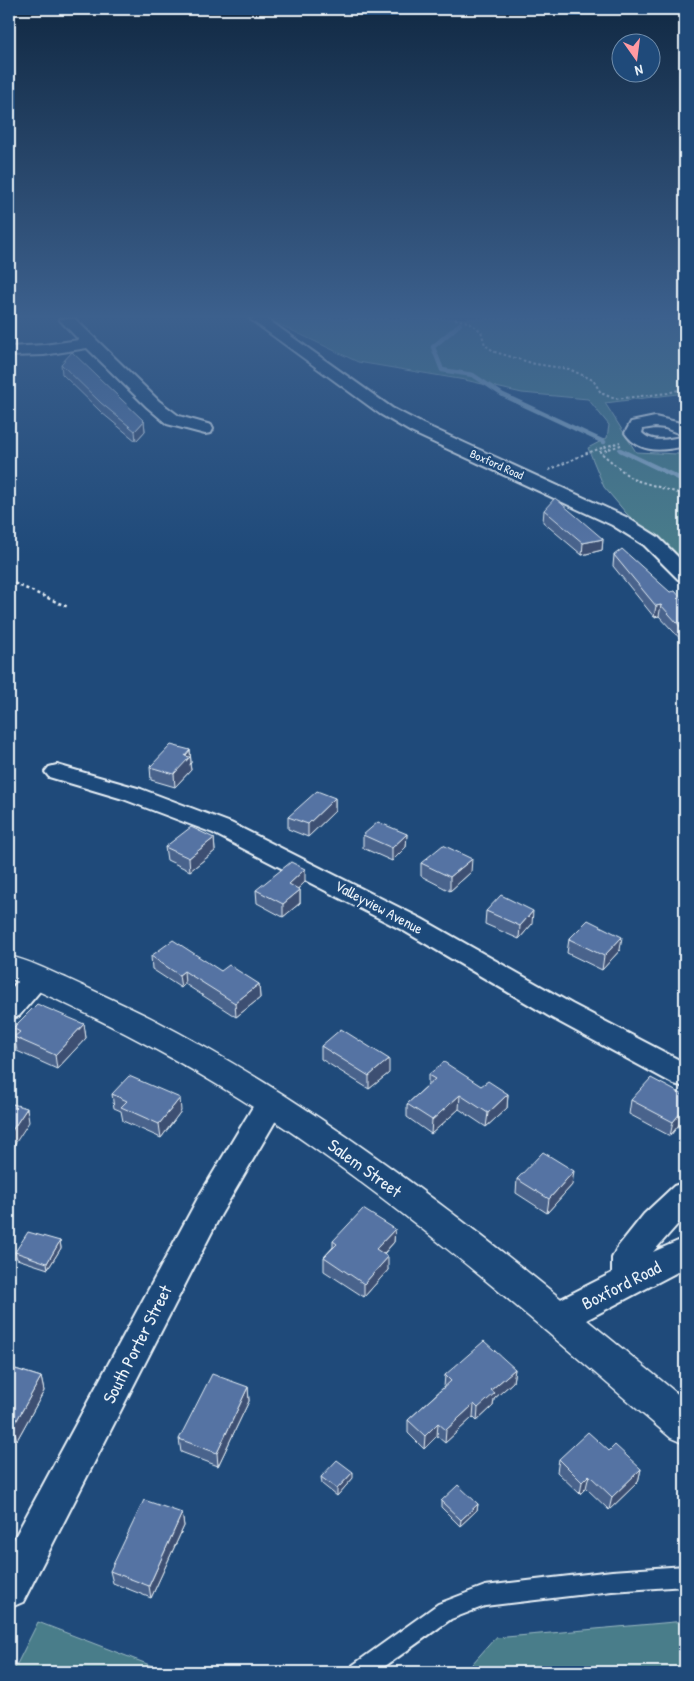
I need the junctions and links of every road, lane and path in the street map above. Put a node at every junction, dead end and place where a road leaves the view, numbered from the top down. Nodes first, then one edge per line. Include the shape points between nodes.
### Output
1 (146, 397) edge
2 (367, 397) edge
3 (611, 397) edge
4 (628, 397) edge
5 (205, 429) dead end
6 (685, 431) edge
7 (630, 441) junction
8 (685, 441) edge
9 (530, 479) junction
10 (685, 495) edge
11 (685, 575) edge
12 (9, 581) edge
13 (68, 607) dead end
14 (57, 772) dead end
15 (23, 972) edge
16 (9, 1009) edge
17 (685, 1076) edge
18 (271, 1103) junction
19 (685, 1195) edge
20 (685, 1252) edge
21 (629, 1281) junction
22 (557, 1318) junction
23 (685, 1425) edge
24 (685, 1576) edge
25 (9, 1588) edge
26 (360, 1672) edge

1 - 5 street via 173,420
2 - 9 street, Boxford Road via 417,428
3 - 4 path
6 - 7 street via 671,424 649,423 634,428
7 - 8 street via 659,445
7 - 9 path via 588,453
7 - 10 path via 600,452 632,479
9 - 11 street, Boxford Road via 619,521 651,541
12 - 13 path
14 - 17 street, Valleyview Avenue via 132,794 222,828 413,925 562,1011
15 - 16 street
15 - 18 main road, Salem Street via 63,989 200,1060
18 - 22 main road, Salem Street via 438,1220
18 - 25 street, South Porter Street via 208,1207
19 - 21 street via 629,1258
20 - 21 street, Boxford Road
21 - 22 street, Boxford Road
22 - 23 main road, Salem Street
24 - 26 lane via 485,1596 445,1611

